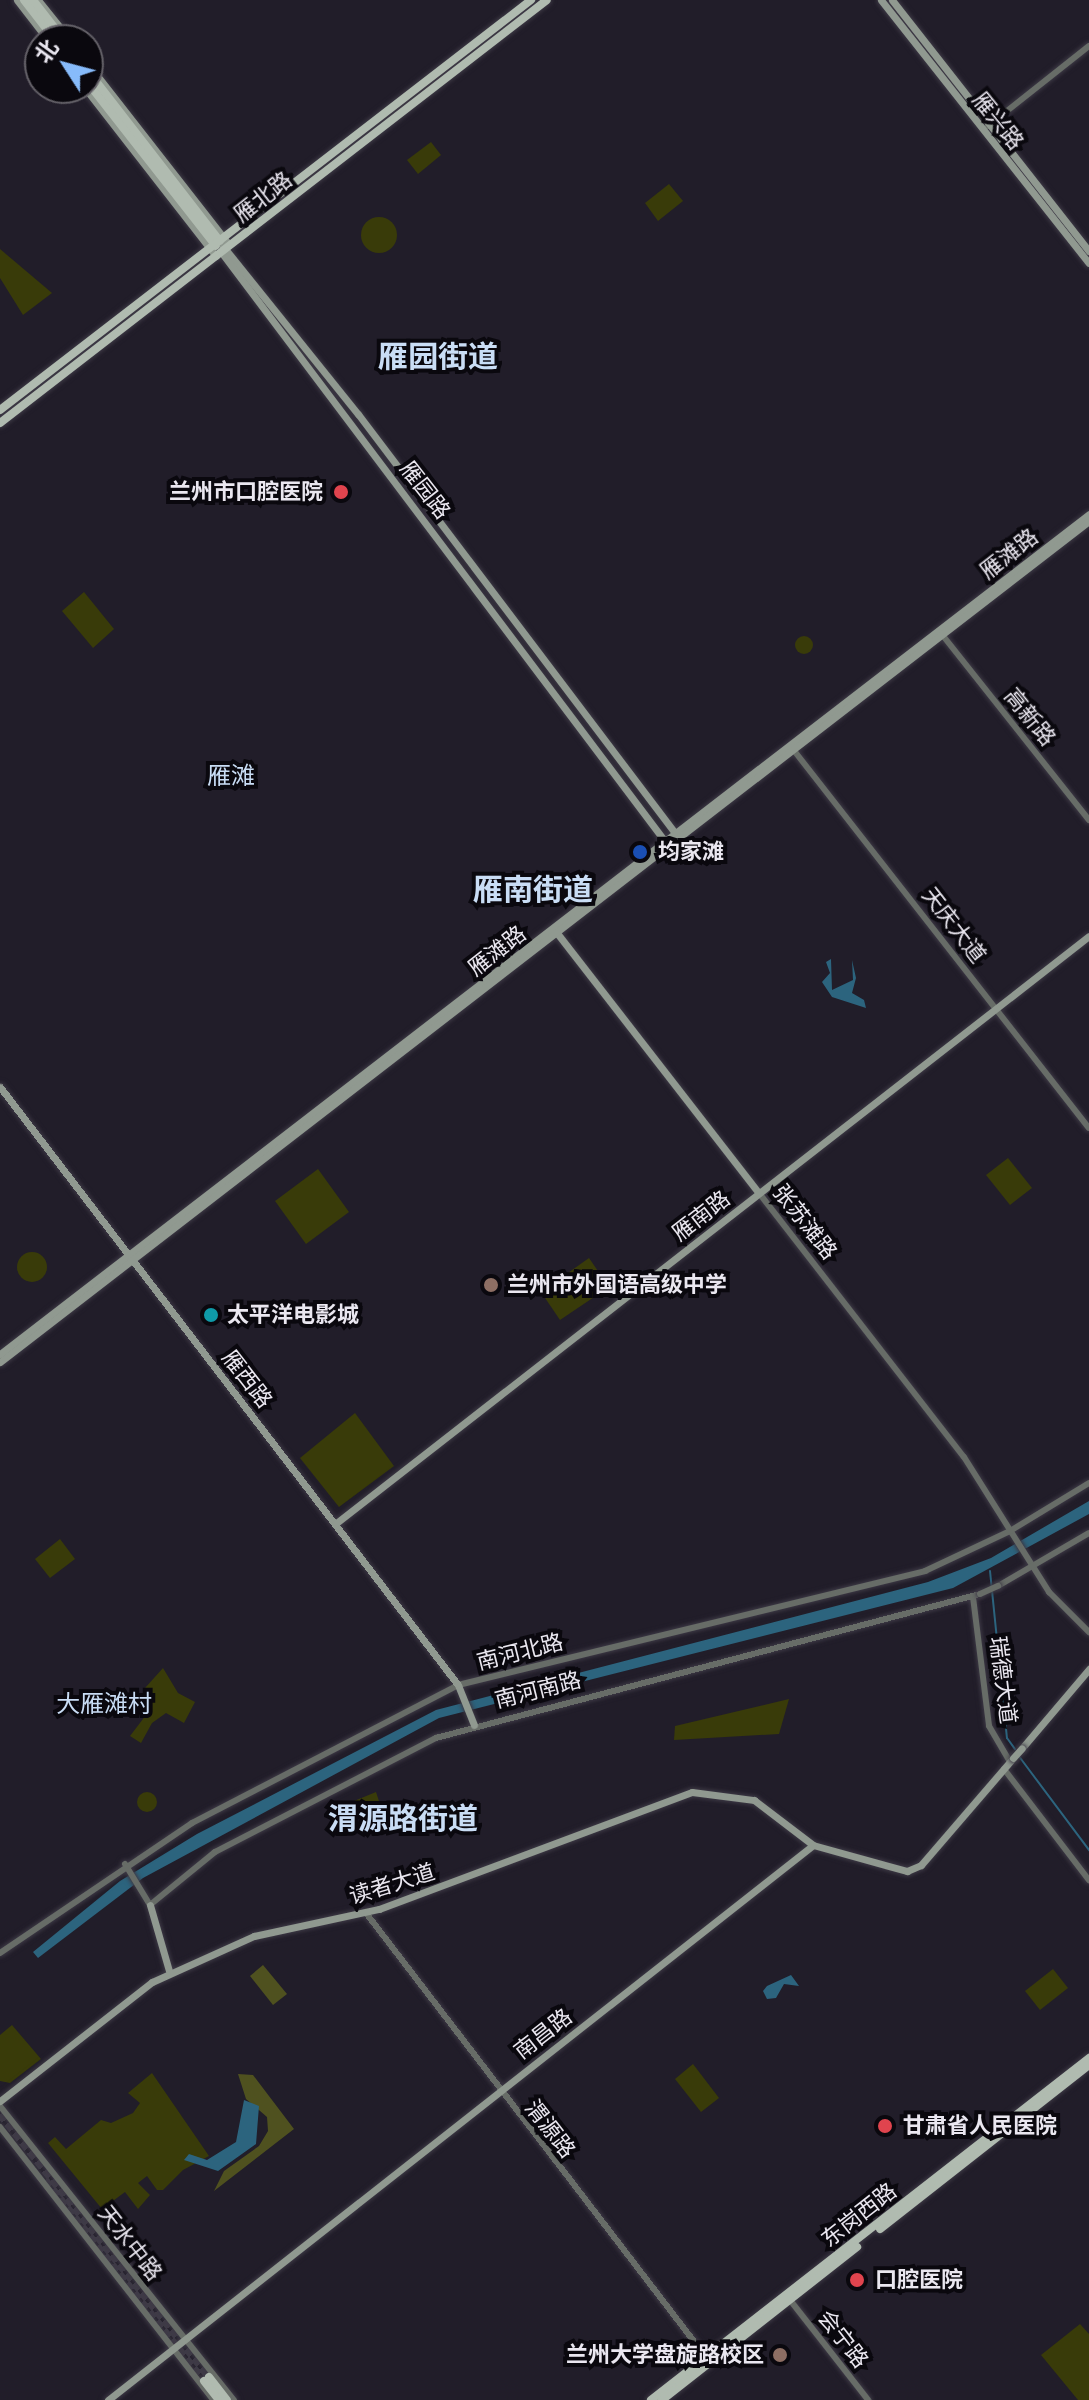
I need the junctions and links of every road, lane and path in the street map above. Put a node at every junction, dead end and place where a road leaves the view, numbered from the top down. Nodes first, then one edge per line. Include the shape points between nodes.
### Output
1 (17, 0) edge
2 (24, 0) edge
3 (36, 0) edge
4 (531, 0) edge
5 (547, 0) edge
6 (881, 0) edge
7 (892, 0) edge
8 (36, 24) edge
9 (43, 24) edge
10 (55, 24) edge
11 (1089, 46) edge
12 (104, 86) edge
13 (104, 93) edge
14 (102, 104) edge
15 (103, 104) edge
16 (990, 125) junction
17 (982, 131) junction
18 (152, 160) junction
19 (220, 247) junction
20 (1089, 251) edge
21 (1089, 263) edge
22 (0, 410) edge
23 (0, 423) edge
24 (1089, 514) edge
25 (1089, 521) edge
26 (452, 539) junction
27 (444, 545) junction
28 (942, 634) junction
29 (792, 747) junction
30 (1089, 820) edge
31 (678, 836) junction
32 (668, 844) junction
33 (556, 931) junction
34 (1089, 936) edge
35 (996, 1008) junction
36 (0, 1087) edge
37 (1089, 1128) edge
38 (759, 1193) junction
39 (129, 1261) junction
40 (0, 1354) edge
41 (0, 1362) edge
42 (1089, 1483) edge
43 (335, 1524) junction
44 (1010, 1531) junction
45 (1089, 1533) edge
46 (1032, 1567) junction
47 (977, 1596) junction
48 (1089, 1632) edge
49 (1089, 1669) edge
50 (458, 1685) junction
51 (474, 1725) junction
52 (1012, 1760) junction
53 (1004, 1769) junction
54 (813, 1845) junction
55 (126, 1867) junction
56 (1089, 1880) edge
57 (150, 1905) junction
58 (366, 1913) junction
59 (0, 1953) edge
60 (169, 1971) junction
61 (1089, 2058) edge
62 (1089, 2065) edge
63 (498, 2092) junction
64 (0, 2104) edge
65 (0, 2127) edge
66 (790, 2300) junction
67 (184, 2340) junction
68 (175, 2348) junction
69 (708, 2360) junction
70 (108, 2400) edge
71 (213, 2400) edge
72 (219, 2400) edge
73 (227, 2400) edge
74 (234, 2400) edge
75 (651, 2400) edge
76 (662, 2400) edge
77 (868, 2400) edge

1 - 8 main road
2 - 9 main road
3 - 10 main road
4 - 19 main road, 雁北路
5 - 19 main road, 雁北路
6 - 17 main road, 雁兴路
7 - 16 main road, 雁兴路
11 - 16 street
12 - 19 main road, 雁园路
13 - 18 main road
14 - 19 main road, 雁园路
15 - 18 main road
16 - 17 street
16 - 20 main road, 雁兴路
17 - 21 main road, 雁兴路
18 - 19 main road, 雁园路
19 - 22 main road, 雁北路
19 - 23 main road, 雁北路
19 - 26 main road, 雁园路
19 - 27 main road, 雁园路
24 - 28 main road, 雁滩路
25 - 28 main road, 雁滩路
26 - 27 main road
26 - 31 main road, 雁园路
27 - 32 main road, 雁园路
28 - 29 main road, 雁滩路
28 - 30 street, 高新路
29 - 31 main road, 雁滩路
29 - 35 street, 天庆大道
31 - 32 main road, 雁滩路
32 - 33 main road, 雁滩路
33 - 38 main road, 张苏滩路
33 - 39 main road, 雁滩路
34 - 35 main road, 雁南路
35 - 37 street, 天庆大道
35 - 38 main road, 雁南路
36 - 39 main road, 雁西路
38 - 43 main road, 雁南路
38 - 44 street, 张苏滩路 via 964,1457
39 - 40 main road, 雁滩路
39 - 41 main road, 雁滩路
39 - 43 main road, 雁西路
42 - 44 street, 南河北路
43 - 50 main road, 雁西路
44 - 46 street, 张苏滩路
44 - 50 street, 南河北路 via 901,1578
45 - 46 street
46 - 47 street, 南河南路, bridge
46 - 48 street
47 - 51 street, 南河南路
47 - 52 street, 瑞德大道 via 989,1726
49 - 52 main road, bridge
50 - 51 main road, 雁西路
50 - 55 street, 南河北路 via 192,1823
51 - 57 street, 南河南路 via 436,1738 215,1852
52 - 53 main road
53 - 54 main road via 921,1865 907,1871
53 - 56 street
54 - 58 main road, 读者大道 via 754,1800 692,1792
54 - 63 main road, 南昌路
55 - 57 street
55 - 59 street, 南河北路
57 - 60 main road
58 - 60 main road, 读者大道 via 254,1936
58 - 63 street, 渭源路
60 - 64 main road, 读者大道
61 - 69 main road, 东岗西路
62 - 66 main road, 东岗西路
63 - 67 main road, 南昌路
63 - 69 street, 渭源路
64 - 67 street, 天水中路
65 - 68 street, 天水中路
66 - 69 main road, 东岗西路
66 - 77 street, 会宁路
67 - 68 main road, 南昌路
67 - 74 street, 天水中路
68 - 70 main road, 南昌路
68 - 71 street, 天水中路
69 - 75 main road, 东岗西路
69 - 76 main road, 东岗西路
72 - 73 main road via 207,2379

